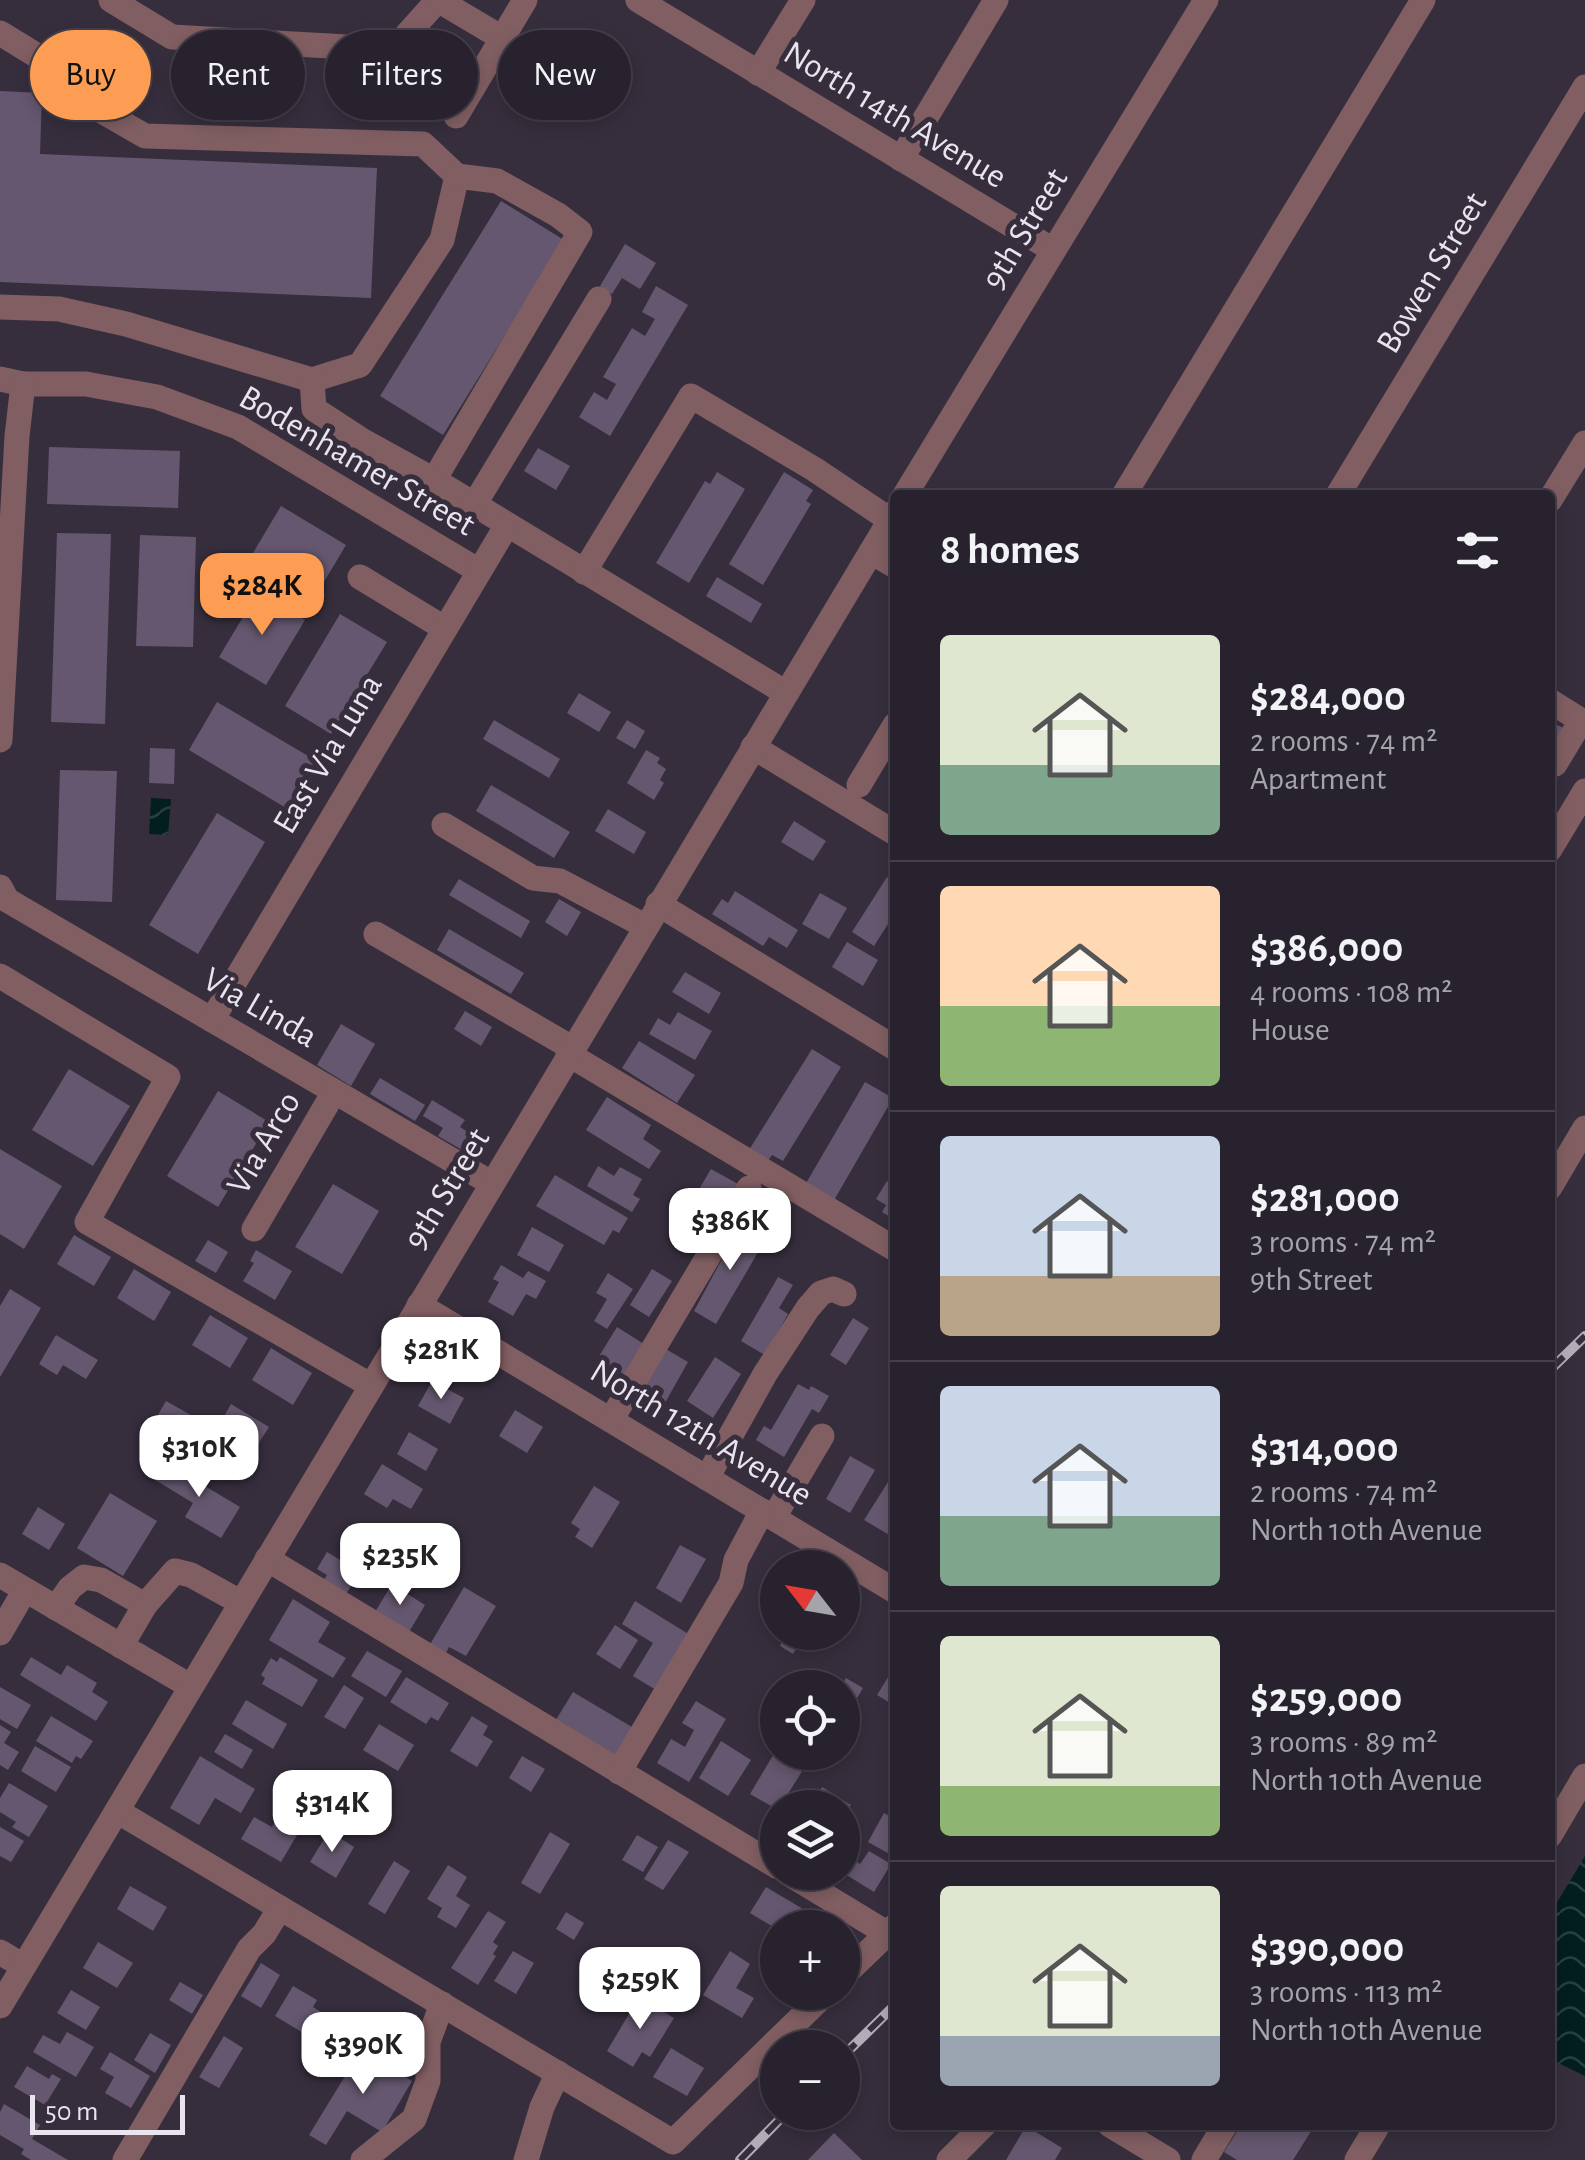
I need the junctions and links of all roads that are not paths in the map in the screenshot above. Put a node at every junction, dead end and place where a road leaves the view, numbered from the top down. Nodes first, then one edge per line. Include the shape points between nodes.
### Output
1 (111, 0) edge
2 (438, 0) edge
3 (525, 0) edge
4 (802, 0) edge
5 (996, 0) edge
6 (1206, 0) edge
7 (1423, 0) edge
8 (644, 4) edge
9 (507, 30) edge
10 (0, 33) edge
11 (498, 36) edge
12 (498, 45) edge
13 (758, 74) junction
14 (478, 79) edge
15 (1585, 87) edge
16 (901, 159) junction
17 (457, 176) junction
18 (1053, 250) junction
19 (599, 299) dead end
20 (0, 307) edge
21 (312, 380) junction
22 (12, 382) edge
23 (1585, 443) edge
24 (434, 480) junction
25 (908, 490) edge
26 (1127, 490) edge
27 (1341, 490) edge
28 (1555, 492) edge
29 (469, 502) junction
30 (890, 515) edge
31 (890, 519) edge
32 (507, 525) junction
33 (871, 552) junction
34 (890, 563) edge
35 (479, 571) junction
36 (584, 572) junction
37 (360, 577) dead end
38 (444, 628) junction
39 (786, 693) junction
40 (1555, 704) edge
41 (1583, 722) edge
42 (890, 734) edge
43 (0, 740) edge
44 (754, 746) junction
45 (1555, 763) edge
46 (859, 785) dead end
47 (1581, 807) edge
48 (444, 824) dead end
49 (890, 830) edge
50 (1555, 843) edge
51 (0, 887) edge
52 (651, 916) junction
53 (376, 934) dead end
54 (0, 976) edge
55 (212, 1020) junction
56 (890, 1045) edge
57 (570, 1051) junction
58 (334, 1092) junction
59 (1585, 1128) edge
60 (1578, 1158) edge
61 (1555, 1182) edge
62 (491, 1184) junction
63 (749, 1188) dead end
64 (254, 1229) dead end
65 (890, 1246) edge
66 (844, 1294) dead end
67 (418, 1305) junction
68 (370, 1386) junction
69 (611, 1420) junction
70 (822, 1436) dead end
71 (707, 1478) junction
72 (768, 1514) junction
73 (267, 1559) junction
74 (0, 1575) edge
75 (890, 1583) edge
76 (25, 1590) junction
77 (240, 1602) junction
78 (145, 1606) junction
79 (56, 1608) junction
80 (0, 1632) edge
81 (122, 1646) junction
82 (190, 1686) junction
83 (618, 1772) junction
84 (1585, 1776) edge
85 (117, 1810) junction
86 (1555, 1827) edge
87 (760, 1856) edge
88 (819, 1890) edge
89 (280, 1908) junction
90 (890, 1929) edge
91 (890, 1931) edge
92 (0, 1952) edge
93 (860, 1960) edge
94 (24, 1966) junction
95 (442, 2004) junction
96 (0, 2006) edge
97 (809, 2010) edge
98 (558, 2073) junction
99 (979, 2130) edge
100 (1118, 2130) edge
101 (1222, 2130) edge
102 (1375, 2130) edge
103 (125, 2160) edge
104 (363, 2160) edge
105 (526, 2160) edge
106 (949, 2160) edge
107 (1168, 2160) edge
108 (1204, 2160) edge
109 (1356, 2160) edge

1 - 2 street via 172,37 383,49 403,39
2 - 11 street
3 - 9 street
4 - 13 street
5 - 16 street
6 - 18 street, 9th Street
7 - 26 street
8 - 13 street, North 14th Avenue
10 - 17 street via 75,80 105,114 145,136 423,144
12 - 14 street
13 - 16 street, North 14th Avenue
15 - 27 street, Bowen Street
16 - 18 street, North 14th Avenue
17 - 21 street via 442,240 360,366
17 - 24 street via 497,181 580,232
18 - 25 street, 9th Street
19 - 29 street
20 - 21 street via 60,309 126,324
21 - 24 street via 314,409
22 - 35 street, Bodenhamer Street via 86,384 157,396 238,428
22 - 43 street via 16,436
23 - 28 street
24 - 29 street
29 - 32 street
30 - 36 street via 692,396
31 - 33 street, 9th Street
32 - 35 street, East Via Luna
32 - 36 street
33 - 34 street
33 - 39 street, 9th Street
35 - 38 street, East Via Luna
36 - 39 street
37 - 38 street
38 - 55 street, East Via Luna
39 - 44 street, 9th Street
40 - 41 street
41 - 45 street
42 - 46 street
44 - 49 street
44 - 52 street, 9th Street
47 - 50 street
48 - 52 street via 533,878 560,881
51 - 55 street, Via Linda via 7,900
52 - 56 street
52 - 57 street, 9th Street
53 - 57 street
54 - 68 street via 168,1077 87,1222
55 - 58 street, Via Linda
57 - 62 street, 9th Street
57 - 65 street
58 - 62 street, Via Linda
58 - 64 street, Via Arco
59 - 60 street
60 - 61 street
62 - 67 street, 9th Street
63 - 69 street
66 - 71 street via 821,1293 808,1308
67 - 68 street, 9th Street
67 - 69 street, North 12th Avenue
68 - 73 street, 9th Street
69 - 71 street, North 12th Avenue
70 - 72 street
71 - 72 street, North 12th Avenue
72 - 75 street, North 12th Avenue
72 - 83 street
73 - 77 street, 9th Street
73 - 83 street
74 - 76 street
76 - 79 street
76 - 80 street
77 - 78 street via 175,1571
77 - 82 street, 9th Street
78 - 79 street via 84,1576
78 - 81 street
79 - 81 street
81 - 82 street
82 - 85 street, 9th Street
83 - 87 street
84 - 86 street
85 - 89 street
85 - 94 street, 9th Street
88 - 90 street
89 - 95 street
89 - 103 street
91 - 93 street
92 - 94 street
94 - 96 street, 9th Street
95 - 98 street
95 - 104 street via 414,2118
97 - 98 street via 673,2142
98 - 105 street
99 - 106 street
100 - 107 street
101 - 108 street
102 - 109 street

